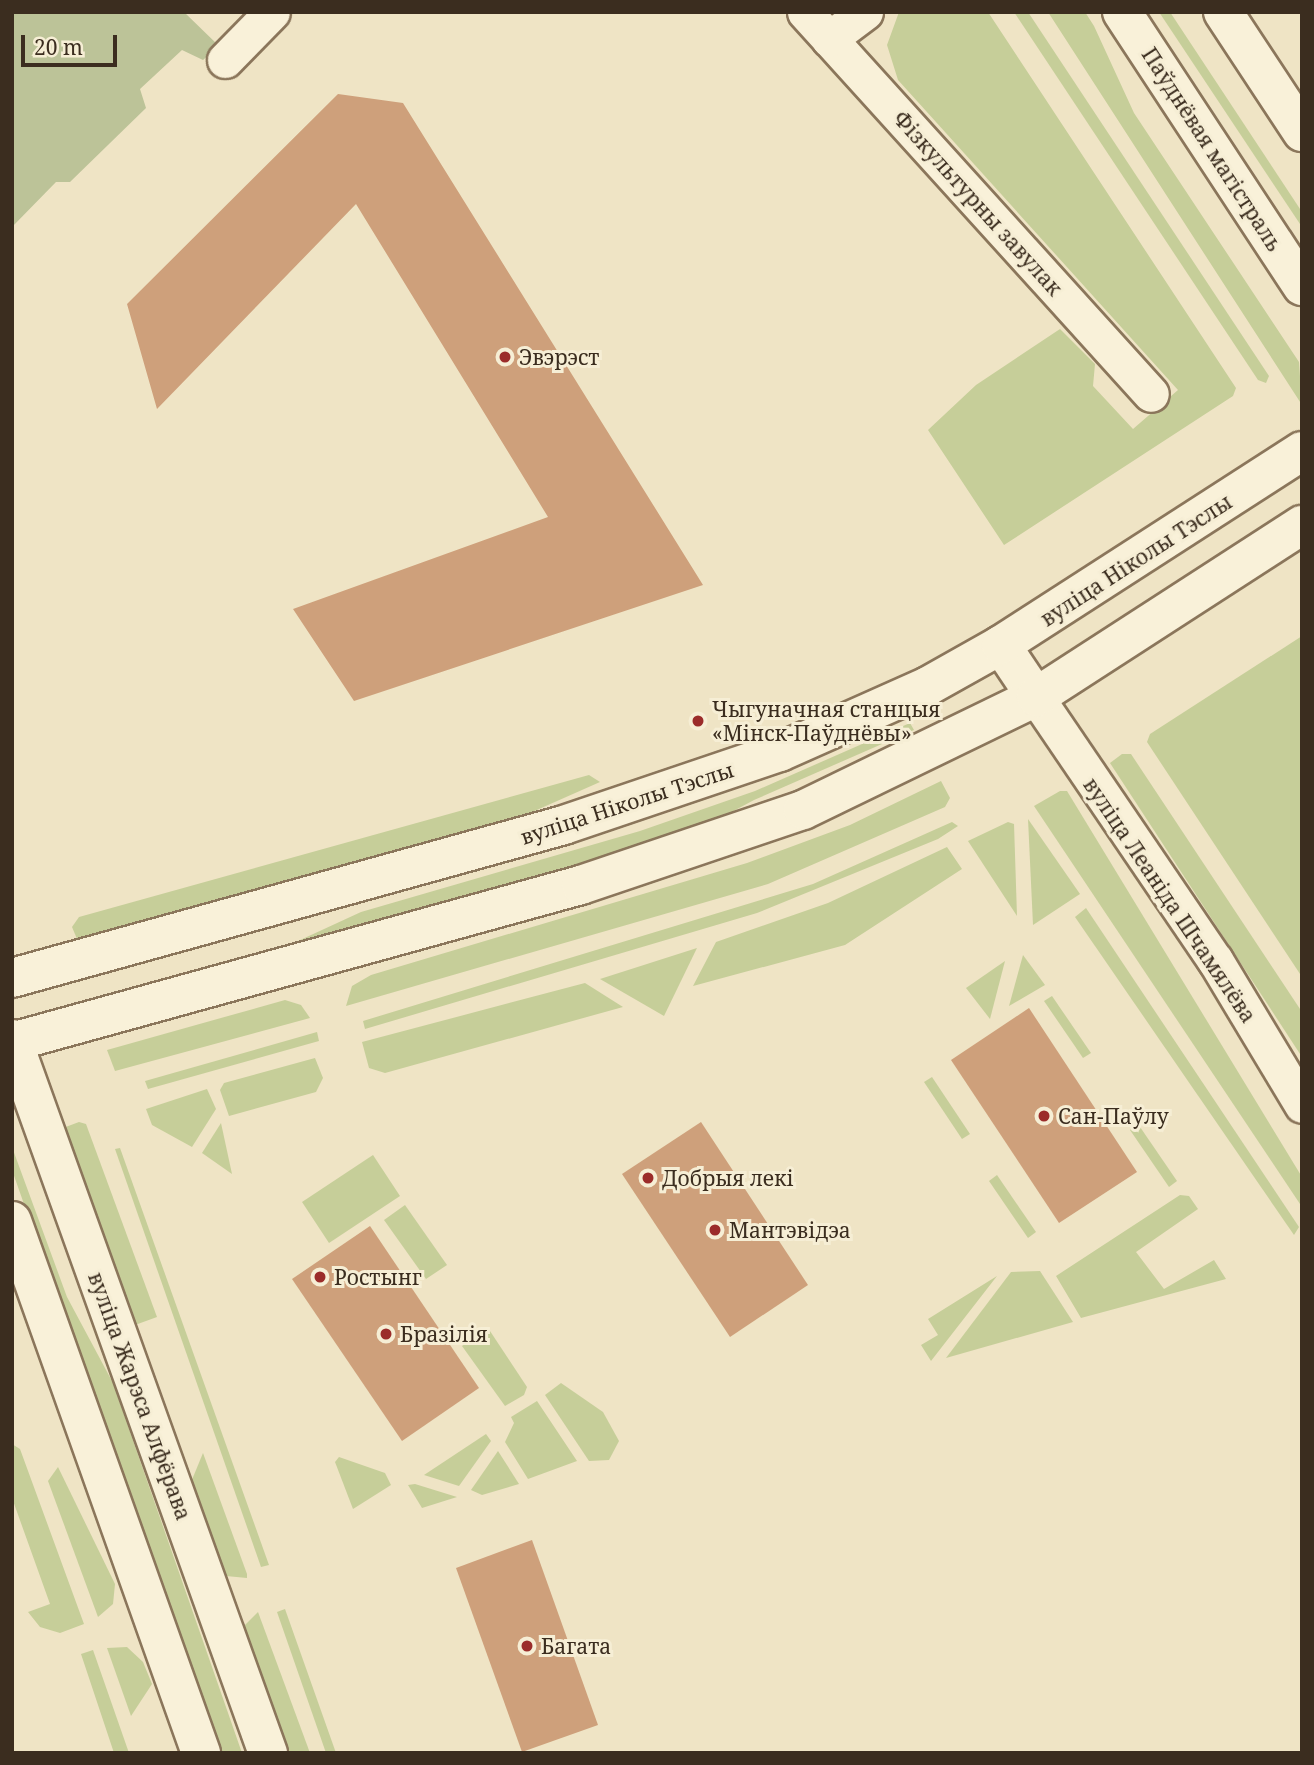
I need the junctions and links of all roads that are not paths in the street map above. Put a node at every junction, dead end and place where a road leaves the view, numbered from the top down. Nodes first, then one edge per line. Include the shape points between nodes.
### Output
1 (272, 12) edge
2 (805, 12) edge
3 (865, 12) edge
4 (1122, 12) edge
5 (1223, 12) edge
6 (829, 38) junction
7 (225, 60) dead end
8 (1302, 132) edge
9 (1302, 286) edge
10 (1152, 394) dead end
11 (1302, 450) edge
12 (1302, 525) edge
13 (1001, 645) junction
14 (1036, 697) junction
15 (12, 978) edge
16 (13, 1041) edge
17 (1302, 1105) edge
18 (12, 1221) edge
19 (201, 1753) edge
20 (268, 1753) edge

1 - 7 street
2 - 6 street, Фізкультурны завулак
3 - 6 street
4 - 9 main road, Паўднёвая магістраль
5 - 8 main road
6 - 10 street, Фізкультурны завулак
11 - 13 main road, вуліца Ніколы Тэслы
12 - 14 main road
13 - 14 main road
13 - 15 main road, вуліца Ніколы Тэслы via 850,723 650,798
14 - 16 main road via 875,780 694,850
14 - 17 street, вуліца Леаніда Шчамялёва via 1215,960
16 - 20 main road, вуліца Жарэса Алфёрава
18 - 19 main road

